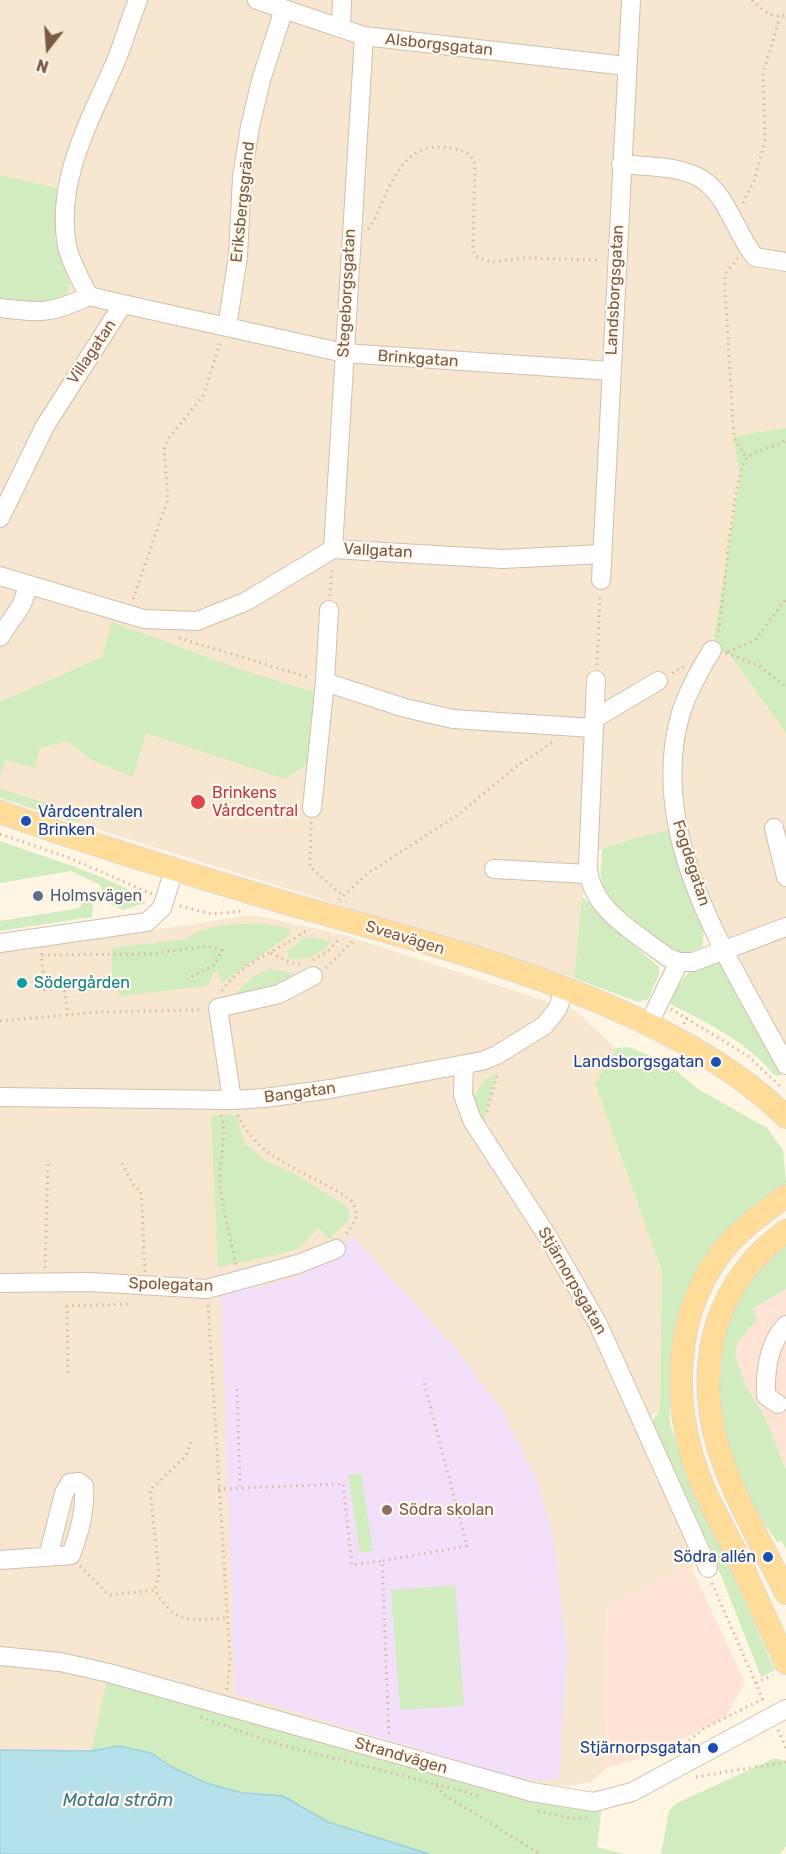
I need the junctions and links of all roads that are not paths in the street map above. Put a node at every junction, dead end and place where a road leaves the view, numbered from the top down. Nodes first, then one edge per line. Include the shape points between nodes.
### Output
1 (138, 0) edge
2 (257, 0) edge
3 (342, 0) edge
4 (631, 0) edge
5 (284, 9) junction
6 (341, 28) junction
7 (364, 36) junction
8 (626, 66) junction
9 (621, 164) junction
10 (786, 262) edge
11 (89, 296) junction
12 (123, 304) junction
13 (0, 308) edge
14 (225, 327) junction
15 (344, 353) junction
16 (611, 371) junction
17 (0, 518) edge
18 (333, 549) junction
19 (602, 554) junction
20 (0, 576) edge
21 (601, 580) road end
22 (29, 585) junction
23 (329, 610) road end
24 (0, 637) edge
25 (719, 652) road end
26 (596, 680) road end
27 (658, 681) dead end
28 (325, 682) junction
29 (588, 725) junction
30 (312, 808) road end
31 (0, 812) edge
32 (774, 828) dead end
33 (174, 870) junction
34 (494, 870) dead end
35 (588, 874) junction
36 (786, 877) edge
37 (786, 927) edge
38 (0, 943) edge
39 (724, 949) junction
40 (679, 962) junction
41 (313, 976) road end
42 (564, 989) junction
43 (648, 1025) junction
44 (464, 1065) junction
45 (786, 1065) edge
46 (0, 1097) edge
47 (226, 1100) junction
48 (786, 1117) edge
49 (786, 1196) edge
50 (786, 1230) edge
51 (336, 1249) road end
52 (0, 1283) edge
53 (786, 1325) edge
54 (778, 1404) dead end
55 (48, 1557) junction
56 (0, 1560) edge
57 (708, 1568) road end
58 (786, 1593) edge
59 (0, 1656) edge
60 (786, 1663) edge
61 (778, 1713) edge

1 - 11 street via 117,59 82,133 68,188 68,246
2 - 5 street, Alsborgsgatan
3 - 6 street
4 - 8 street, Landsborgsgatan
5 - 6 street, Alsborgsgatan
5 - 14 street, Eriksbergsgränd via 250,127 242,177 238,256
6 - 7 street, Alsborgsgatan
7 - 8 street, Alsborgsgatan
7 - 15 street, Stegeborgsgatan
8 - 9 street, Landsborgsgatan
9 - 10 street via 694,175 707,183 755,257
9 - 16 street, Landsborgsgatan
11 - 12 street, Villagatan
11 - 13 street via 52,312
12 - 14 street, Brinkgatan
12 - 17 street, Villagatan via 45,426
14 - 15 street, Brinkgatan
15 - 16 street, Brinkgatan
15 - 18 street, Stegeborgsgatan
16 - 19 street, Landsborgsgatan
18 - 19 street, Vallgatan via 503,558
18 - 22 street, Vallgatan via 221,614 175,630
19 - 21 street, Landsborgsgatan
20 - 22 street, Vallgatan
22 - 24 street via 21,606
23 - 28 street
25 - 39 street, Fogdegatan via 687,694 680,717 672,783 676,821 691,872
26 - 29 street
27 - 29 street
28 - 29 street via 453,719
28 - 30 street
29 - 35 street
31 - 33 main road, Sveavägen
32 - 36 street
33 - 38 street via 162,908 147,921
33 - 42 main road, Sveavägen via 355,922
34 - 35 street
35 - 40 street via 594,893 605,908 667,957
37 - 39 street
39 - 40 street via 693,962
39 - 45 street, Fogdegatan
40 - 43 street
41 - 47 street via 279,994 218,1008
42 - 43 main road, Sveavägen
42 - 44 street, Bangatan via 558,1008 545,1025 503,1052
43 - 48 main road, Sveavägen via 716,1062
44 - 47 street, Bangatan via 330,1089
44 - 57 street, Stjärnorpsgatan via 463,1095 467,1108 598,1324
46 - 47 street, Bangatan
49 - 60 main road via 730,1243 705,1278 688,1319 680,1376 681,1406 692,1459
50 - 58 main road via 734,1284 713,1338 706,1386 708,1409 726,1469
51 - 52 street, Spolegatan via 207,1289 45,1281
53 - 54 street via 778,1334 765,1369 766,1396
55 - 55 street via 64,1493 70,1483 79,1482 84,1486 85,1498 78,1536 70,1555
55 - 56 street
59 - 61 street, Strandvägen via 109,1672 459,1773 579,1802 606,1801 632,1792

